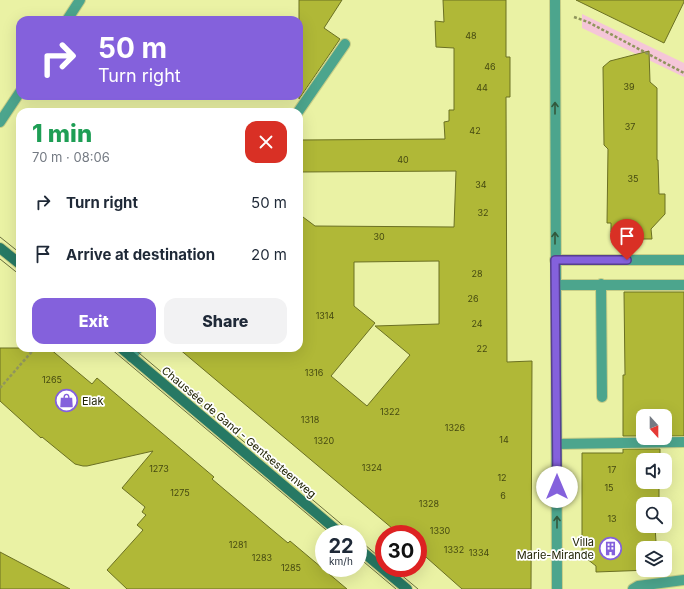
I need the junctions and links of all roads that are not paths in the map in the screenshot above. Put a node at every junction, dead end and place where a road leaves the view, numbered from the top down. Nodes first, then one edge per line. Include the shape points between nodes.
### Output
1 (80, 0) edge
2 (555, 4) edge
3 (70, 16) edge
4 (344, 44) dead end
5 (16, 98) edge
6 (301, 108) edge
7 (0, 122) edge
8 (0, 248) edge
9 (555, 260) junction
10 (684, 260) edge
11 (16, 261) edge
12 (556, 284) junction
13 (601, 284) junction
14 (684, 285) edge
15 (125, 352) edge
16 (135, 352) edge
17 (131, 357) junction
18 (602, 396) dead end
19 (684, 442) edge
20 (557, 444) junction
21 (330, 525) edge
22 (367, 556) edge
23 (684, 580) edge
24 (407, 589) edge
25 (557, 589) edge
26 (633, 589) edge

1 - 3 street
9 -> 2 street
4 - 6 street
5 - 7 street
8 - 11 main road
9 - 10 street
9 - 12 street
12 - 13 street
12 - 20 street
13 - 14 street
13 - 18 street
15 - 17 main road, Chaussée de Gand - Gentsesteenweg
16 - 17 street
17 - 21 main road, Chaussée de Gand - Gentsesteenweg
19 - 20 street
25 -> 20 street
22 - 24 main road
23 - 26 street via 638,586

